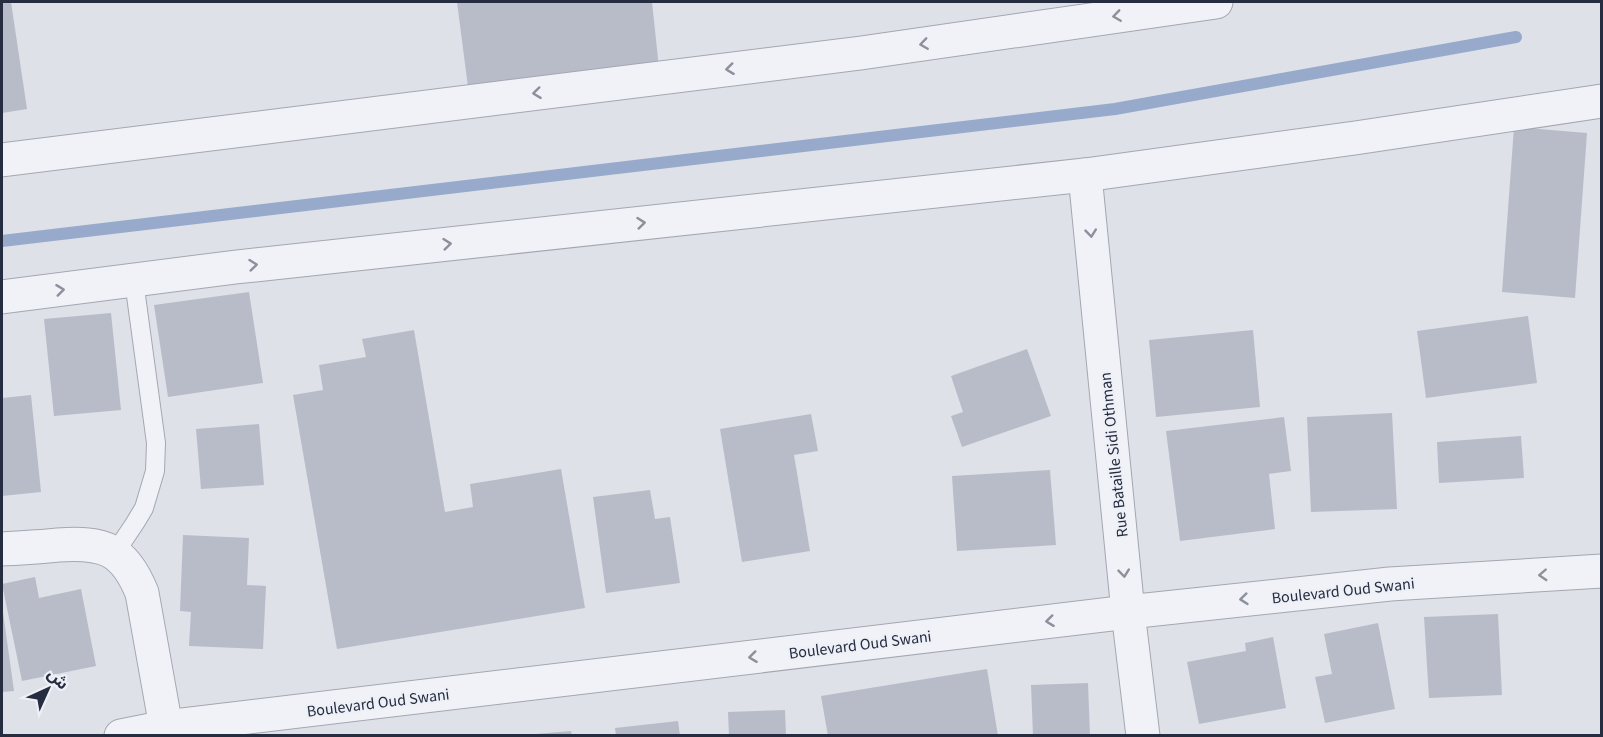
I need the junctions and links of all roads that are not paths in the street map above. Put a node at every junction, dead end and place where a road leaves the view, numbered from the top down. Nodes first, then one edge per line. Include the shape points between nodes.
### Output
1 (1216, 2) edge
2 (1602, 101) edge
3 (2, 160) edge
4 (1085, 175) junction
5 (135, 281) junction
6 (2, 297) edge
7 (2, 549) edge
8 (115, 553) junction
9 (1602, 571) edge
10 (1128, 612) junction
11 (166, 727) junction
12 (121, 735) edge
13 (1143, 735) edge

1 -> 3 street via 861,53
2 - 4 street
5 -> 4 street
4 -> 10 street, Rue Bataille Sidi Othman
6 -> 5 street
5 - 8 lane via 156,443 155,471 144,508
7 - 8 street via 85,543
8 - 11 street via 142,593
9 -> 10 street, Boulevard Oud Swani via 1390,584
10 -> 11 street, Boulevard Oud Swani
10 - 13 street, Rue Bataille Sidi Othman
11 - 12 street, Boulevard Oud Swani

